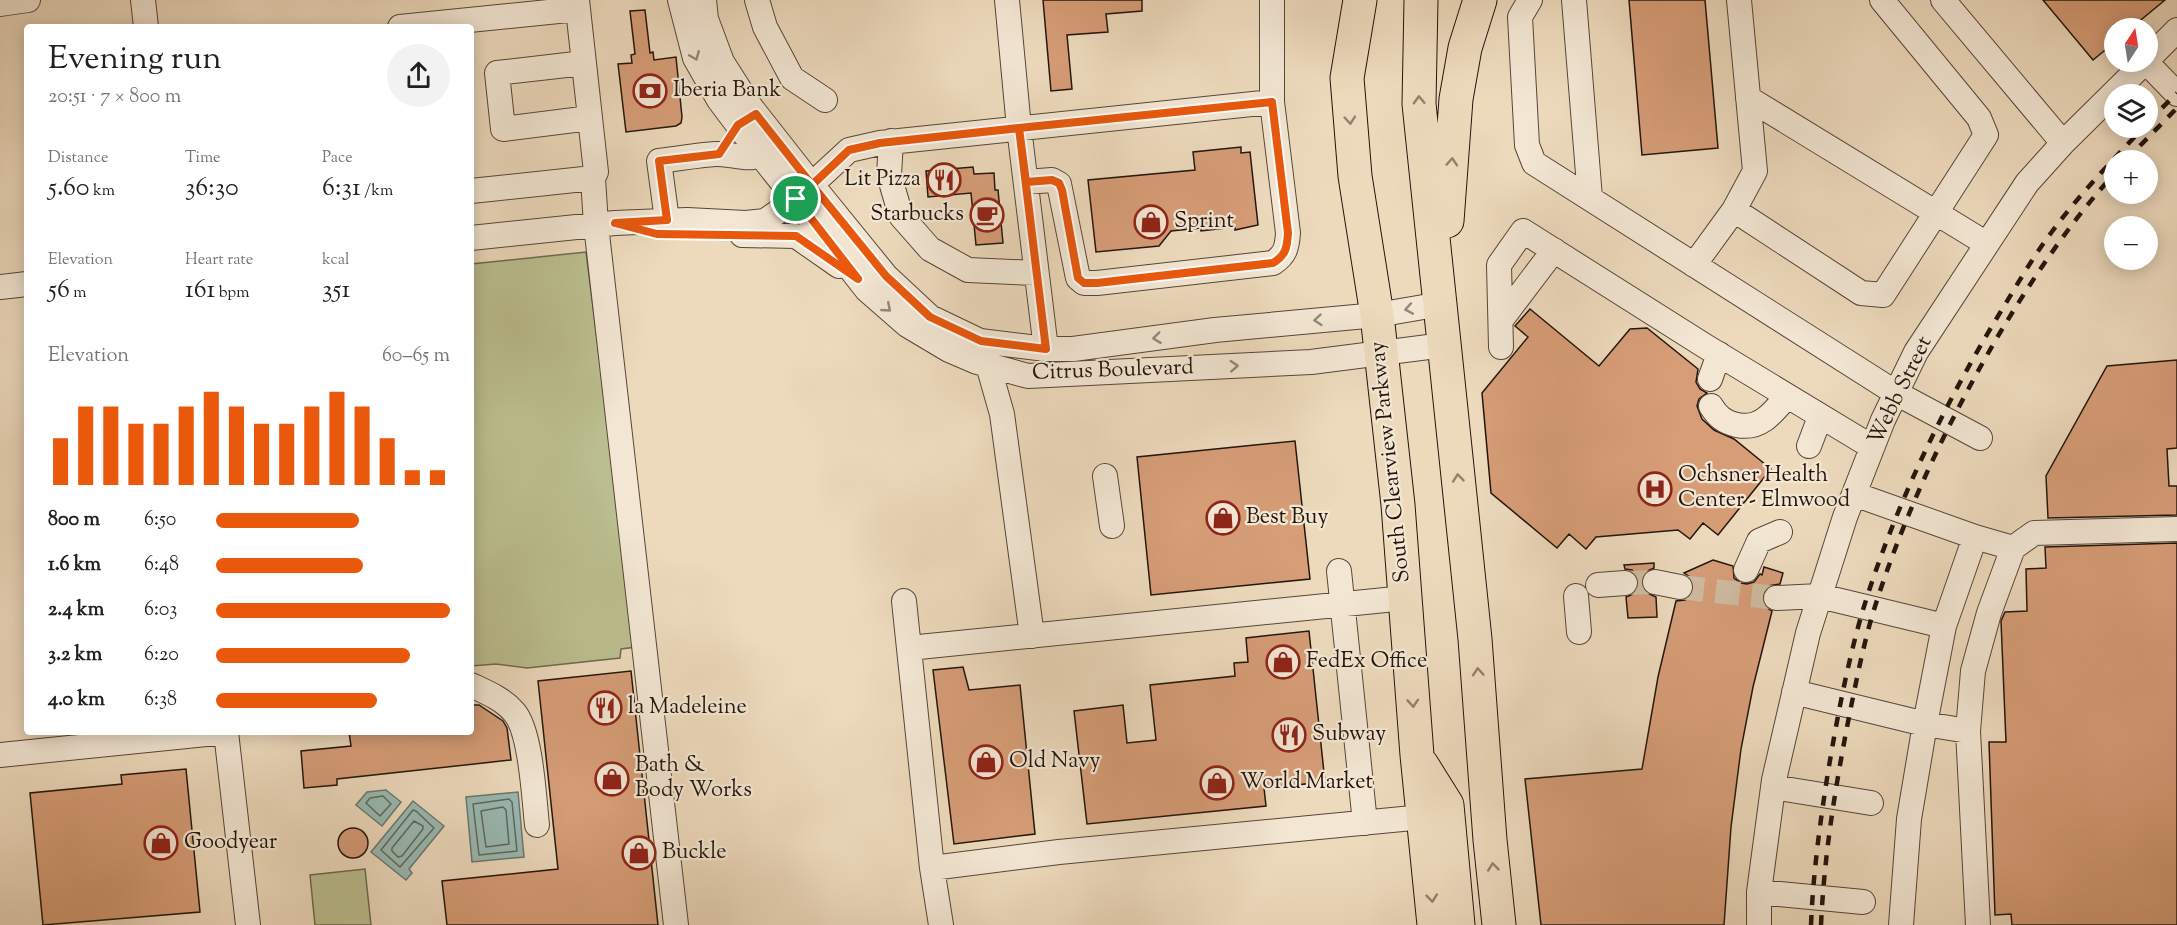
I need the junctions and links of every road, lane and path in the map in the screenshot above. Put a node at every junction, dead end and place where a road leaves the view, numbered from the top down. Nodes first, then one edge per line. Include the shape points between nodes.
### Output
1 (28, 0) edge
2 (143, 0) edge
3 (680, 0) edge
4 (704, 0) edge
5 (757, 0) edge
6 (1007, 0) edge
7 (1272, 0) edge
8 (1344, 0) edge
9 (1360, 0) edge
10 (1420, 0) edge
11 (1480, 0) edge
12 (1530, 0) edge
13 (1574, 0) edge
14 (1739, 0) edge
15 (1882, 0) edge
16 (1943, 0) edge
17 (0, 4) edge
18 (577, 4) edge
19 (146, 24) edge
20 (423, 24) edge
21 (2177, 30) edge
22 (2158, 48) edge
23 (584, 63) junction
24 (2134, 72) edge
25 (2157, 72) edge
26 (1347, 78) junction
27 (2177, 94) edge
28 (1748, 98) junction
29 (825, 100) dead end
30 (1272, 102) junction
31 (590, 118) junction
32 (747, 119) junction
33 (1019, 128) junction
34 (891, 141) junction
35 (2062, 143) junction
36 (770, 149) junction
37 (719, 154) junction
38 (593, 178) junction
39 (1026, 182) junction
40 (474, 191) edge
41 (804, 192) junction
42 (1590, 198) junction
43 (1734, 210) junction
44 (1936, 213) junction
45 (667, 220) junction
46 (605, 224) junction
47 (474, 238) edge
48 (1987, 244) junction
49 (1071, 250) junction
50 (1554, 250) junction
51 (1035, 264) junction
52 (1694, 264) junction
53 (858, 279) junction
54 (24, 284) edge
55 (0, 288) edge
56 (1441, 304) junction
57 (1377, 315) junction
58 (1501, 320) junction
59 (1444, 345) junction
60 (1502, 347) dead end
61 (1046, 349) junction
62 (1380, 352) junction
63 (1719, 354) junction
64 (988, 365) junction
65 (1710, 379) dead end
66 (1896, 393) junction
67 (1787, 396) junction
68 (1711, 406) dead end
69 (1820, 417) junction
70 (1980, 438) dead end
71 (1809, 446) dead end
72 (1872, 447) junction
73 (1105, 476) dead end
74 (1854, 494) junction
75 (1112, 526) dead end
76 (2177, 529) edge
77 (1780, 532) dead end
78 (1975, 537) junction
79 (2013, 548) junction
80 (1746, 570) dead end
81 (1340, 571) dead end
82 (1655, 582) tunnel mouth
83 (1625, 583) tunnel mouth
84 (1598, 585) dead end
85 (1680, 587) tunnel mouth
86 (1576, 596) dead end
87 (1820, 596) junction
88 (1405, 598) junction
89 (1776, 598) tunnel mouth
90 (904, 601) dead end
91 (1952, 602) junction
92 (1343, 604) junction
93 (1989, 614) junction
94 (1944, 626) junction
95 (1579, 632) dead end
96 (1032, 636) junction
97 (909, 648) junction
98 (474, 686) edge
99 (1794, 692) junction
100 (1925, 724) junction
101 (1968, 731) junction
102 (197, 735) edge
103 (226, 735) edge
104 (0, 755) edge
105 (1417, 755) junction
106 (1773, 787) junction
107 (1871, 803) dead end
108 (1423, 817) junction
109 (1365, 823) junction
110 (537, 825) dead end
111 (932, 868) junction
112 (1759, 892) junction
113 (1863, 902) dead end
114 (1972, 922) edge
115 (249, 925) edge
116 (676, 925) edge
117 (941, 925) edge
118 (1434, 925) edge
119 (1458, 925) edge
120 (1499, 925) edge
121 (1759, 925) edge
122 (1901, 925) edge

1 - 17 street
2 - 19 street
3 -> 32 street, Citrus Boulevard via 695,58 719,100
4 - 32 street, Citrus Boulevard via 706,19
5 - 29 street via 765,27 792,78
6 - 33 street
7 - 30 street
8 - 26 highway
9 - 26 highway, South Clearview Parkway
56 -> 10 highway via 1419,104
56 -> 11 highway via 1456,99 1465,48
12 - 42 street via 1520,17 1527,145 1534,162
13 - 42 street
14 - 28 street
15 - 44 street via 1979,118 1986,135
16 - 35 street
18 - 20 street
18 - 23 street
21 - 22 street, Webb Street
23 - 31 street
23 - 31 street via 497,73 502,129
24 - 35 street, Webb Street
25 - 27 street
26 -> 57 highway, South Clearview Parkway via 1355,176
28 - 43 street via 1755,171
28 - 44 street
30 - 33 street
30 - 49 street via 1288,233 1283,256 1273,263 1084,283 1078,278
31 - 38 street via 596,171
32 - 36 street, Citrus Boulevard
32 - 37 street
33 - 34 street
33 - 39 street
34 - 41 street via 849,150
34 - 51 street via 890,175 901,216 930,249 968,270
35 - 48 street, Webb Street via 2027,183
36 - 37 street via 739,158
36 - 41 street, Citrus Boulevard
37 - 45 street via 659,161
38 - 40 street
38 - 46 street
39 - 49 street via 1059,183
39 - 51 street
41 - 45 street via 765,221
41 - 53 street, Citrus Boulevard
41 - 61 street, Citrus Boulevard via 930,317 981,341
42 - 52 street
43 - 44 street via 1861,293 1882,295
43 - 52 street
44 - 48 street
45 - 46 street
46 - 47 street
46 - 53 street via 657,234 796,236
46 - 116 street
48 - 66 street, Webb Street via 1916,352
49 - 51 street
50 - 58 street
50 - 58 street via 1523,231 1499,265
50 - 63 street
51 - 61 street
52 - 66 street
53 -> 64 street, Citrus Boulevard via 907,325 949,350
54 - 55 street
56 -> 57 street, Citrus Boulevard
56 - 59 highway
57 -> 61 street, Citrus Boulevard
57 - 62 highway, South Clearview Parkway
58 - 60 street
59 - 62 street, Citrus Boulevard
120 -> 59 highway via 1475,639
64 -> 62 street, Citrus Boulevard via 1028,376 1073,375 1311,362
62 - 88 highway, South Clearview Parkway
63 - 65 street
63 - 67 street
64 - 96 street via 1002,414
66 - 70 street
66 - 72 street, Webb Street
67 - 68 street via 1774,413 1746,427 1724,421
67 - 69 street
69 - 71 street
69 - 72 street
72 - 74 street, Webb Street
73 - 75 street
74 - 78 street
74 - 87 street, Webb Street
76 - 79 street via 2034,533
77 - 80 street via 1759,541
78 - 79 street
78 - 91 street
79 - 93 street
81 - 92 street
82 - 85 street
83 - 84 street
86 - 95 street
87 - 89 street
87 - 94 street
87 - 99 street, Webb Street
88 - 92 street
88 -> 105 highway, South Clearview Parkway
90 - 97 street
91 - 93 street
91 - 94 street
92 - 96 street
92 - 109 street
93 - 101 street via 1973,671
94 - 100 street
96 - 97 street
97 - 111 street
98 - 110 street via 515,713 528,747
99 - 100 street
99 - 106 street, Webb Street
100 - 101 street
100 - 122 street via 1909,819
101 - 114 street
102 - 104 street
103 - 115 street
105 - 108 highway, South Clearview Parkway
105 - 119 highway via 1447,806
106 - 107 street
106 - 112 street, Webb Street
108 - 109 street
108 -> 118 highway, South Clearview Parkway
109 - 111 street
111 - 117 street
112 - 113 street
112 - 121 street, Webb Street

